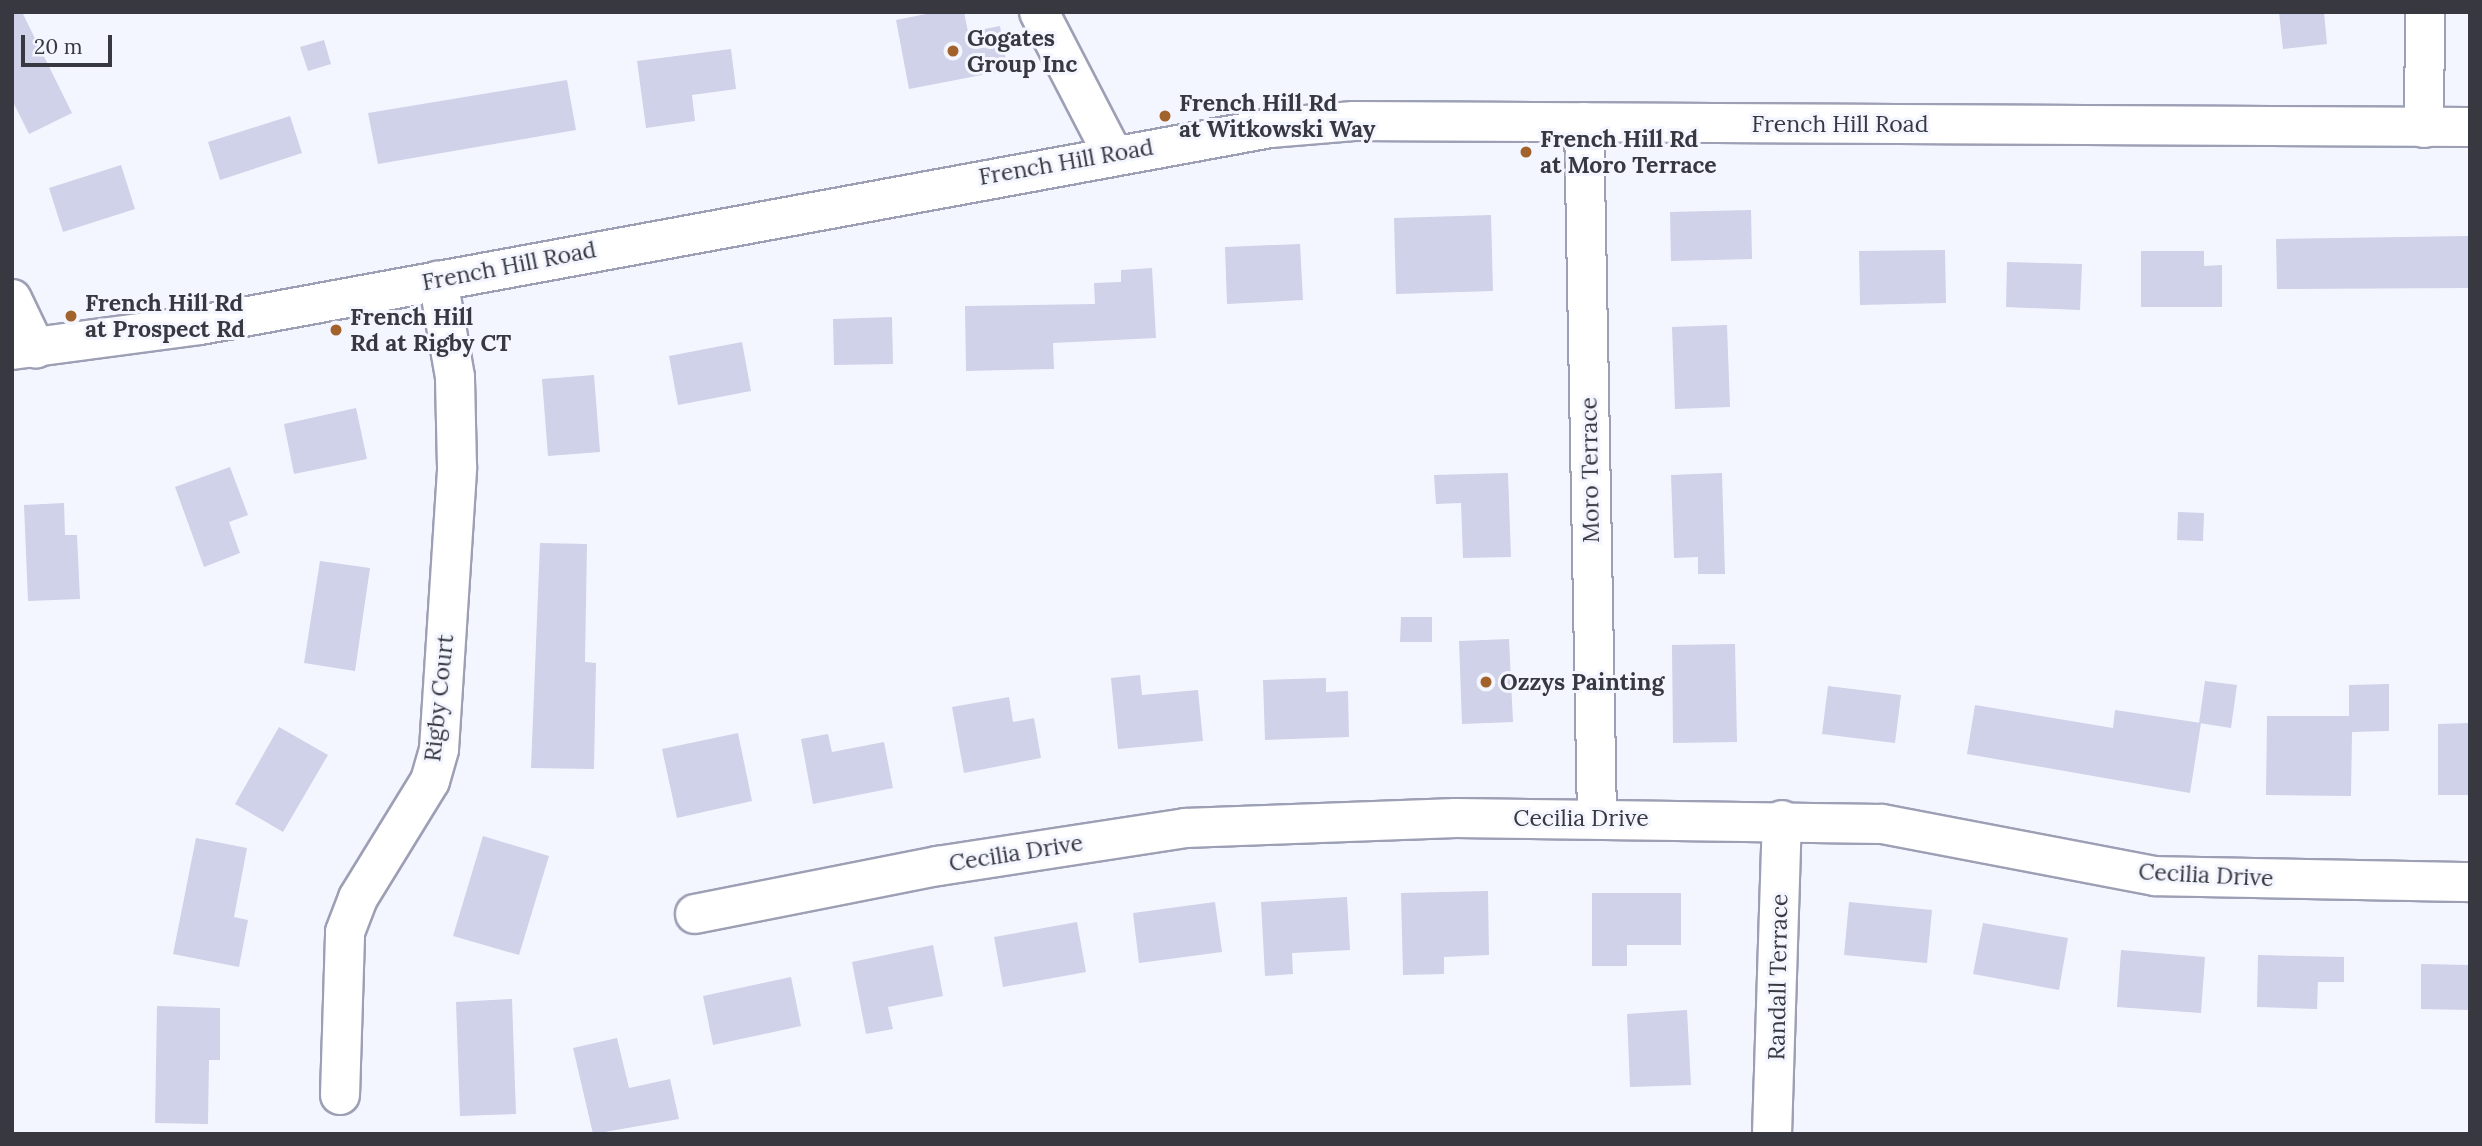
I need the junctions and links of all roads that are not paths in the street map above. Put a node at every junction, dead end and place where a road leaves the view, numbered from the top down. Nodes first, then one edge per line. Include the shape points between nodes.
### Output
1 (1040, 12) edge
2 (2425, 12) edge
3 (1584, 122) junction
4 (2470, 127) edge
5 (2424, 128) junction
6 (1112, 153) junction
7 (438, 280) junction
8 (12, 299) edge
9 (24, 350) edge
10 (1597, 818) junction
11 (1782, 820) junction
12 (2470, 882) edge
13 (695, 914) dead end
14 (341, 1095) dead end
15 (1772, 1134) edge

1 - 6 street
2 - 5 street
3 - 5 street, French Hill Road
3 - 6 street, French Hill Road via 1354,121
3 - 10 street, Moro Terrace
4 - 5 street, French Hill Road
6 - 7 street, French Hill Road
7 - 9 street, French Hill Road
7 - 14 street, Rigby Court via 454,377 457,467 439,749 429,781 358,898 345,932
8 - 9 street
10 - 11 street, Cecilia Drive
10 - 13 street, Cecilia Drive via 1185,828 938,866
11 - 12 street, Cecilia Drive via 1882,824 2155,876
11 - 15 street, Randall Terrace

